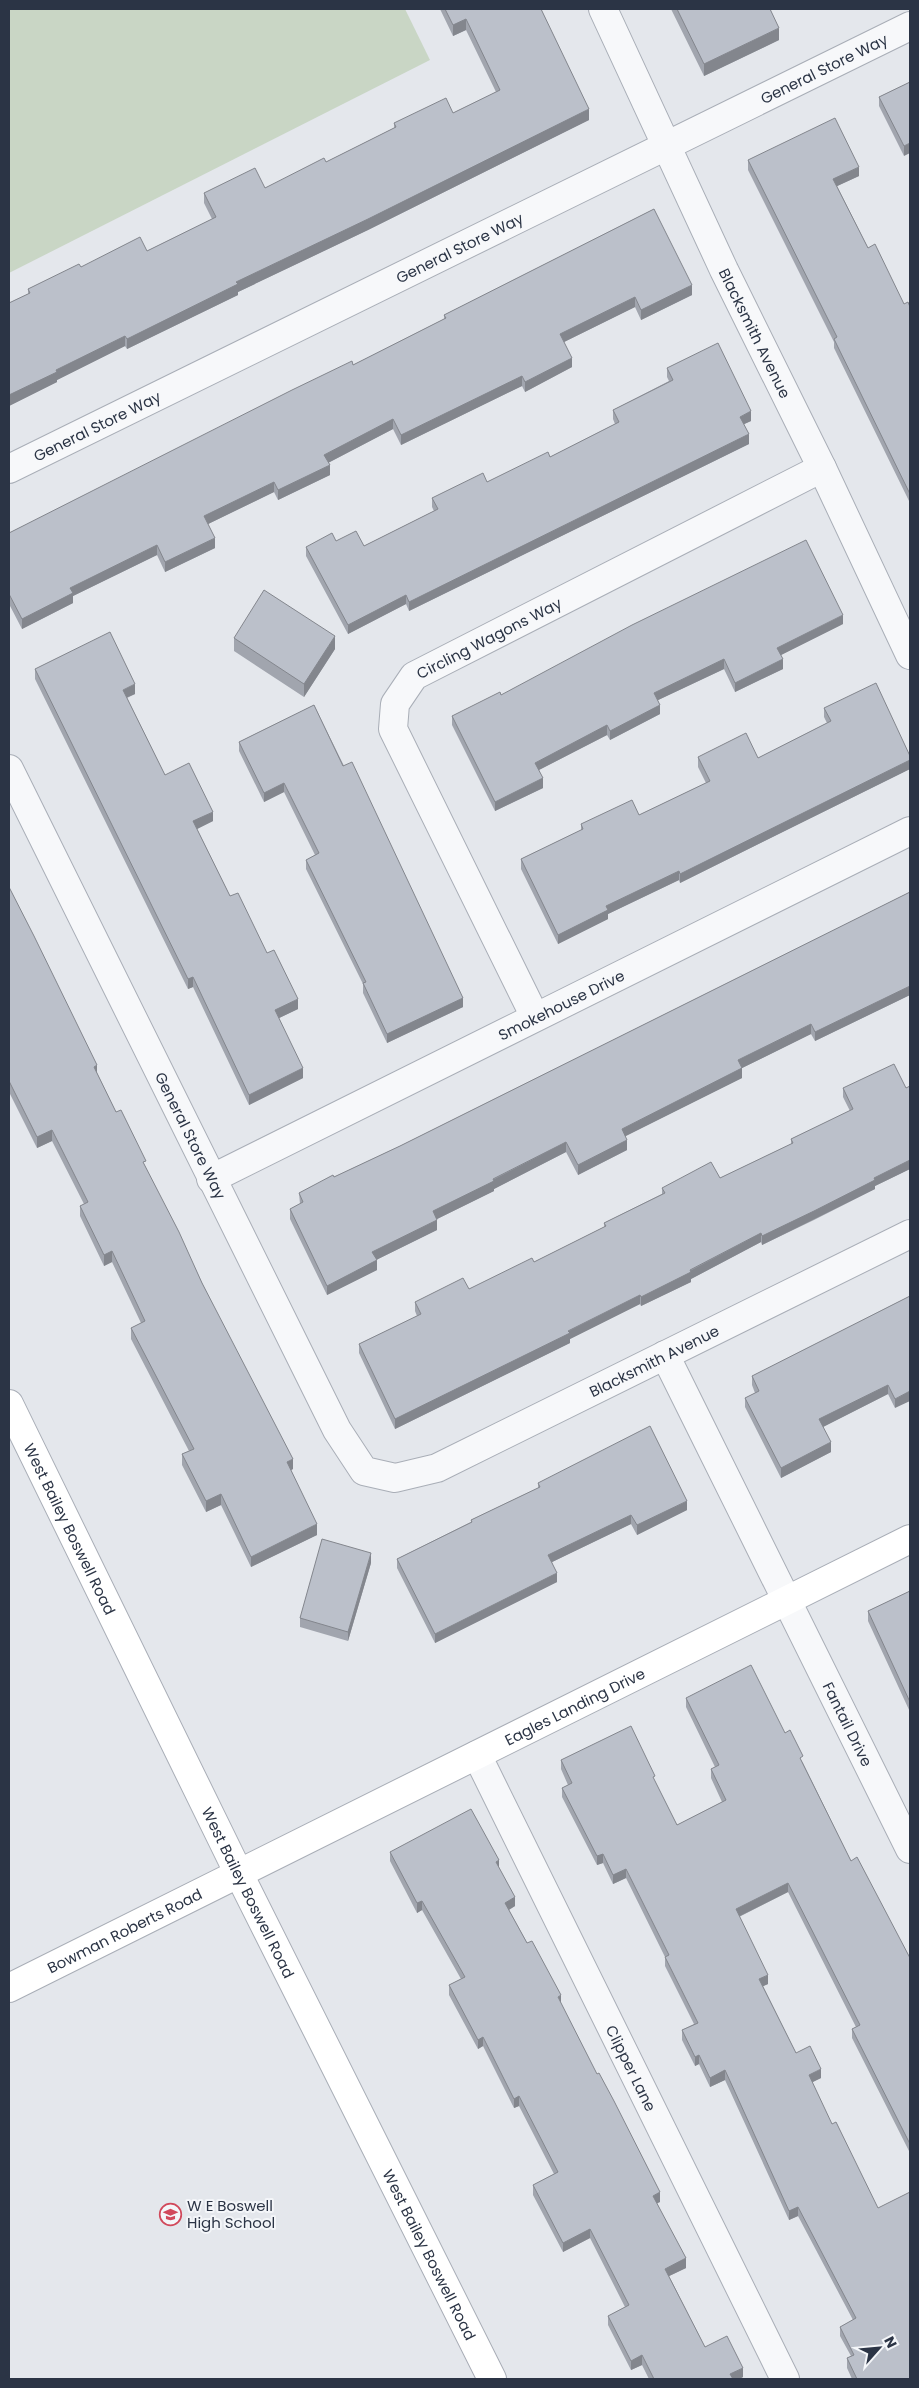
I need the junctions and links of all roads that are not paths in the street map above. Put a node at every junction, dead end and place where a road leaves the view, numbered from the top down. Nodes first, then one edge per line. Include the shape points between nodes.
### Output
1 (603, 9) edge
2 (910, 26) edge
3 (666, 146) junction
4 (822, 468) junction
5 (9, 470) edge
6 (910, 655) edge
7 (9, 769) edge
8 (910, 831) edge
9 (536, 1017) junction
10 (211, 1179) junction
11 (910, 1234) edge
12 (665, 1355) junction
13 (9, 1404) edge
14 (395, 1478) joint
15 (910, 1539) edge
16 (788, 1600) junction
17 (478, 1755) junction
18 (910, 1849) edge
19 (239, 1874) junction
20 (9, 1988) edge
21 (492, 2379) edge
22 (785, 2379) edge

1 - 3 street, Blacksmith Avenue
2 - 3 street, General Store Way
3 - 4 street, Blacksmith Avenue
3 - 5 street, General Store Way
4 - 6 street, Blacksmith Avenue
4 - 9 street, Circling Wagons Way via 414,676 395,704 393,729
7 - 10 street, General Store Way
8 - 9 street, Smokehouse Drive
9 - 10 street, Smokehouse Drive
10 - 14 street, General Store Way via 336,1430 364,1471
11 - 12 street, Blacksmith Avenue
12 - 14 street, Blacksmith Avenue via 437,1468
12 - 16 street, Fantail Drive
13 - 19 main road, West Bailey Boswell Road
15 - 16 main road, Eagles Landing Drive
16 - 17 main road, Eagles Landing Drive
16 - 18 street, Fantail Drive
17 - 19 main road, Eagles Landing Drive
17 - 22 street, Clipper Lane
19 - 20 main road, Bowman Roberts Road
19 - 21 main road, West Bailey Boswell Road

